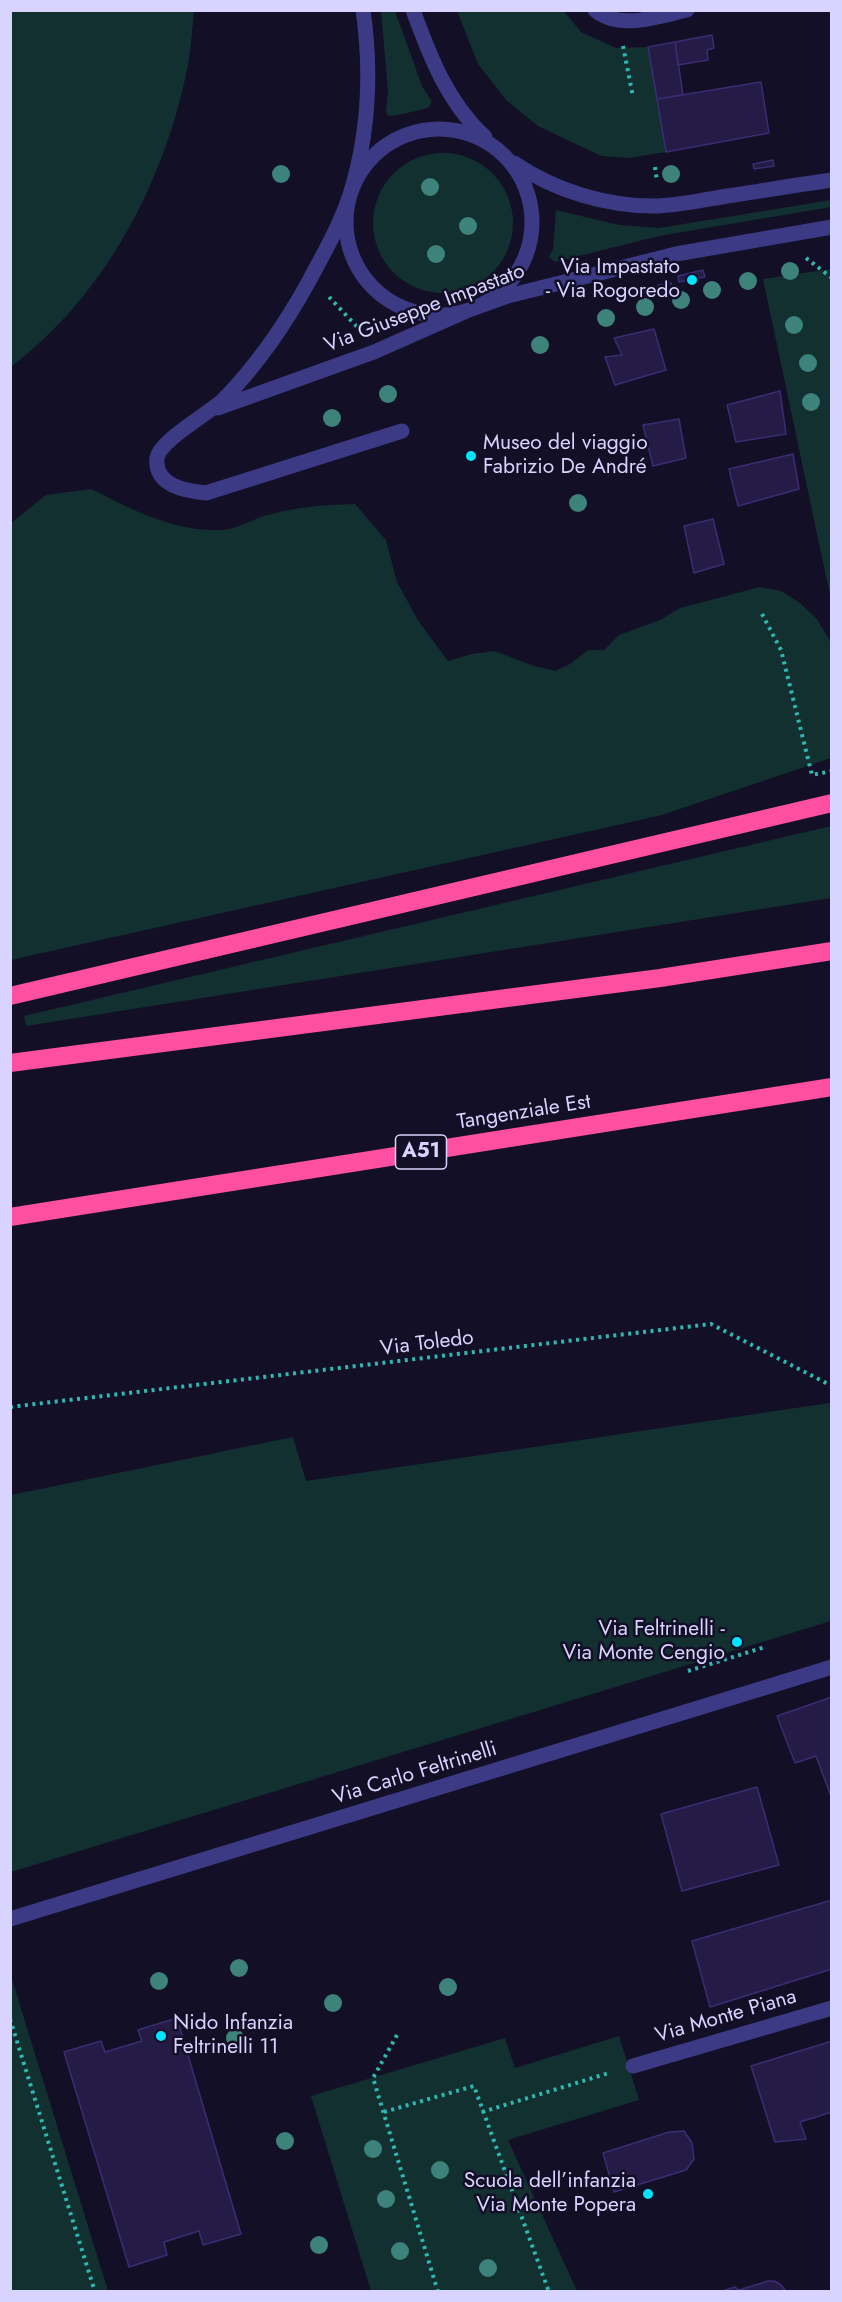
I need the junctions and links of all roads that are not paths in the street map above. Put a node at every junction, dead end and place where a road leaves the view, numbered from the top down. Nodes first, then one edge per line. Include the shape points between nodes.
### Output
1 (363, 10) edge
2 (413, 10) edge
3 (595, 10) edge
4 (687, 10) edge
5 (501, 152) junction
6 (831, 180) edge
7 (350, 195) junction
8 (831, 227) edge
9 (469, 309) junction
10 (214, 409) junction
11 (402, 431) dead end
12 (831, 803) edge
13 (831, 951) edge
14 (10, 996) edge
15 (10, 1063) edge
16 (831, 1087) edge
17 (10, 1217) edge
18 (831, 1668) edge
19 (10, 1919) edge
20 (831, 2008) edge
21 (633, 2066) road end

1 - 7 street, Via Giuseppe Impastato via 368,45 367,114
2 - 5 street via 452,99
3 - 4 street via 604,17 627,21
5 - 6 street via 527,172 562,188 604,201 640,205
5 - 7 street via 460,131 441,128 415,132 396,139 375,154
5 - 9 street via 527,190 532,233 514,278 494,297
7 - 9 street via 346,223 349,245 360,271 379,292 400,306 427,314 444,315
7 - 10 street, Via Giuseppe Impastato via 293,309 255,362
8 - 9 street, Via Giuseppe Impastato via 676,254
9 - 10 street, Via Giuseppe Impastato via 374,351
10 - 11 street, Via Giuseppe Impastato via 162,448 157,458 158,470 178,488 206,493
12 - 14 highway
13 - 15 highway via 660,978
16 - 17 highway, Tangenziale Est / A51
18 - 19 street, Via Carlo Feltrinelli
20 - 21 street, Via Monte Piana

